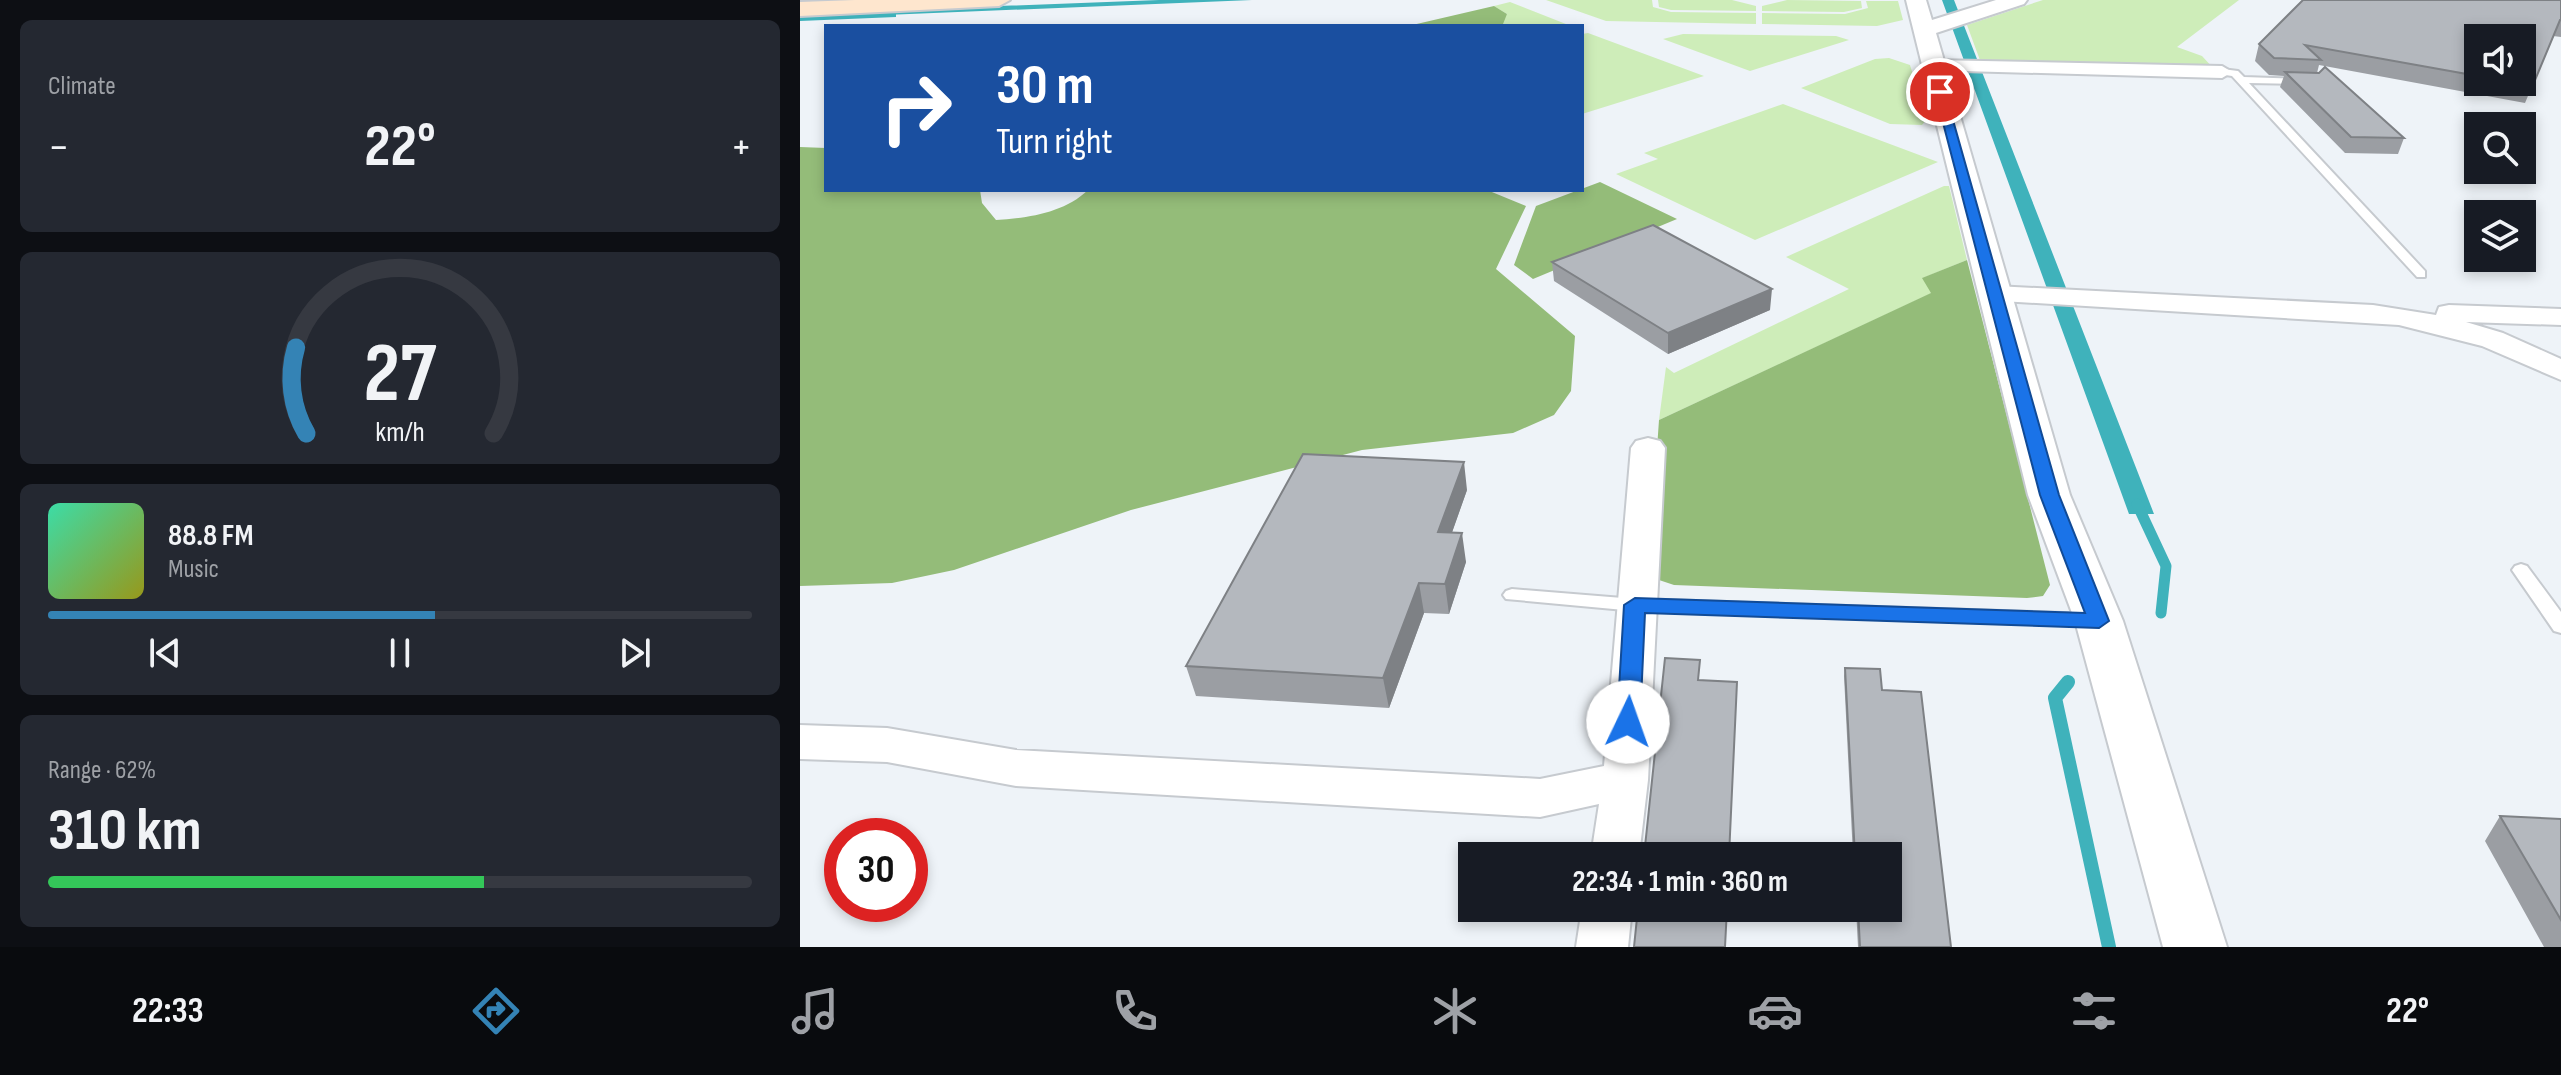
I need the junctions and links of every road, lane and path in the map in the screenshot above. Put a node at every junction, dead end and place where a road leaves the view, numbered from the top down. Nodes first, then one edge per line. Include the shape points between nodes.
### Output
1 (999, 0) edge
2 (2017, 0) edge
3 (914, 2) edge
4 (800, 9) edge
5 (1947, 38) edge
6 (2222, 72) joint
7 (2242, 80) junction
8 (2314, 82) edge
9 (2421, 274) dead end
10 (1995, 294) junction
11 (2561, 317) edge
12 (2435, 320) junction
13 (2561, 371) edge
14 (1648, 448) dead end
15 (2521, 570) dead end
16 (1512, 595) dead end
17 (1635, 605) junction
18 (2099, 621) junction
19 (2561, 626) edge
20 (800, 742) edge
21 (1625, 780) junction
22 (1617, 842) edge
23 (1605, 922) edge
24 (1602, 947) edge
25 (2195, 947) edge

1 - 3 main road
2 - 5 street
3 - 4 main road
5 - 6 street
5 - 10 street
6 - 7 lane
7 - 8 lane
7 - 9 lane
10 - 12 street
10 - 18 street via 2049,495
11 - 12 street via 2448,313
12 - 13 street via 2525,351
14 - 17 street
15 - 19 lane
16 - 17 lane
17 - 18 lane
17 - 21 street
18 - 25 street
20 - 21 street via 887,745 1016,768 1540,798
21 - 22 street
23 - 24 street

